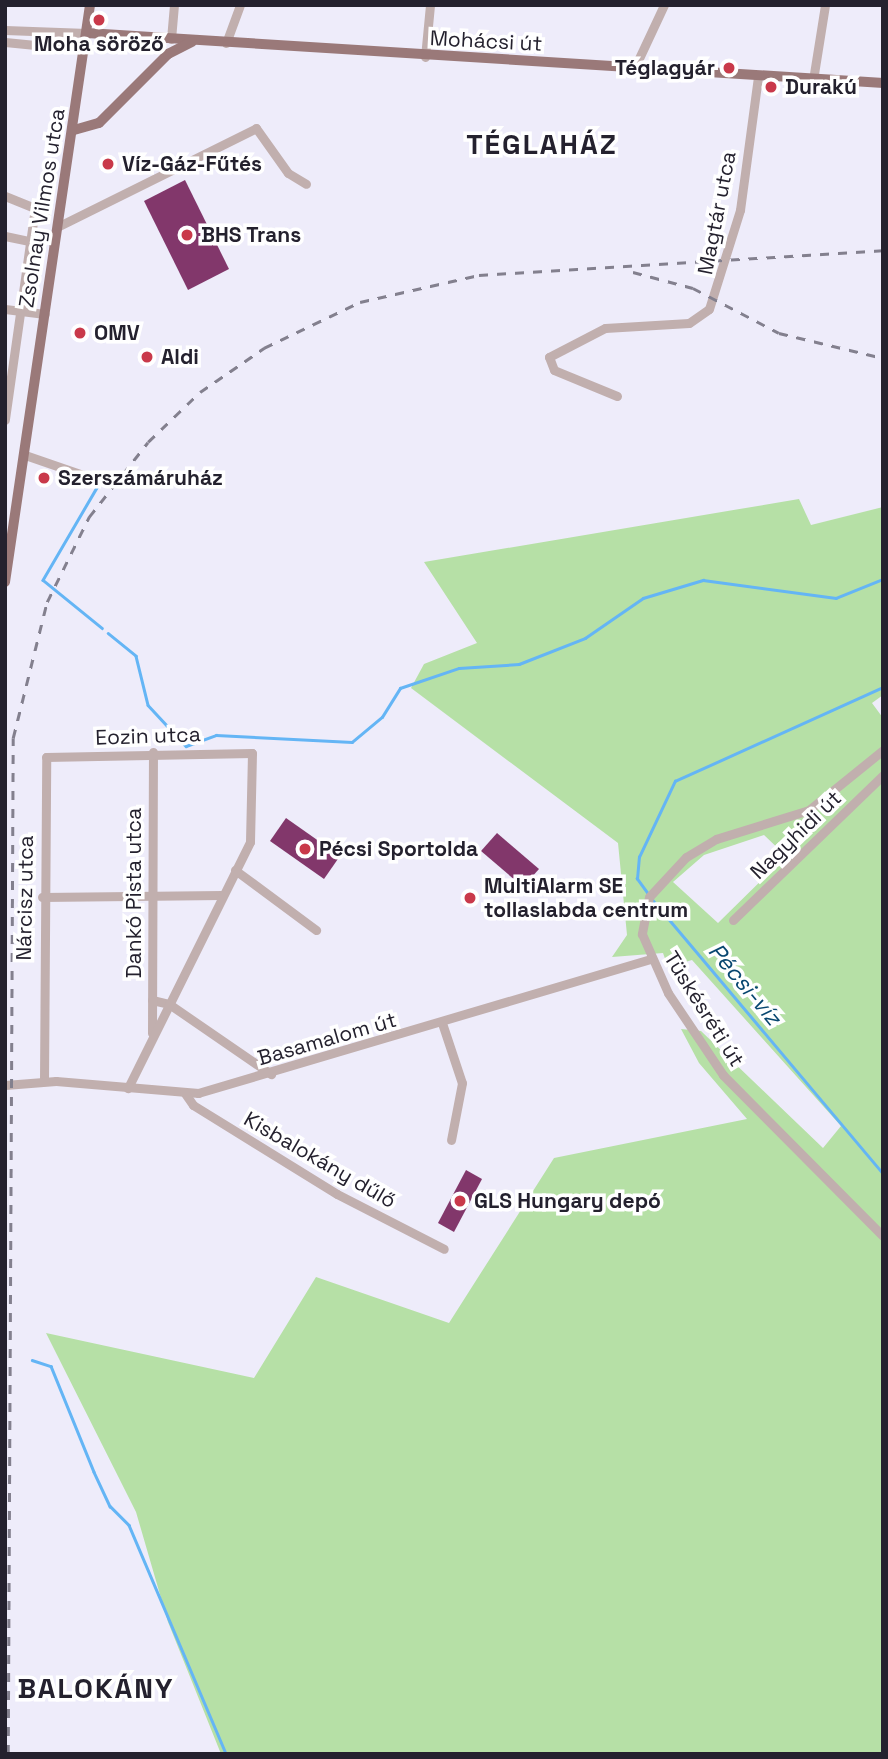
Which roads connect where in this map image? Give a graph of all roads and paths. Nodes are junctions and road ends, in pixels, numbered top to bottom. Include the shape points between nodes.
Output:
1 (90, 5) edge
2 (174, 5) edge
3 (240, 5) edge
4 (430, 5) edge
5 (664, 5) edge
6 (825, 5) edge
7 (5, 30) edge
8 (87, 33) junction
9 (158, 38) junction
10 (170, 39) junction
11 (195, 41) junction
12 (5, 42) edge
13 (226, 43) junction
14 (86, 50) junction
15 (425, 57) junction
16 (159, 63) junction
17 (634, 69) junction
18 (758, 76) junction
19 (813, 80) junction
20 (883, 83) edge
21 (74, 130) junction
22 (306, 184) dead end
23 (5, 195) edge
24 (35, 208) junction
25 (45, 214) dead end
26 (59, 226) junction
27 (5, 236) edge
28 (29, 241) junction
29 (5, 309) edge
30 (22, 311) junction
31 (45, 314) junction
32 (10, 357) edge
33 (617, 396) dead end
34 (5, 420) edge
35 (26, 455) junction
36 (97, 480) dead end
37 (5, 582) edge
38 (883, 750) edge
39 (153, 752) junction
40 (46, 757) joint
41 (883, 775) edge
42 (235, 870) junction
43 (150, 895) junction
44 (222, 895) junction
45 (42, 897) junction
46 (733, 920) dead end
47 (316, 930) dead end
48 (650, 959) junction
49 (152, 1000) junction
50 (169, 1004) junction
51 (442, 1023) junction
52 (153, 1035) junction
53 (271, 1074) junction
54 (44, 1081) junction
55 (5, 1085) edge
56 (128, 1088) junction
57 (184, 1092) junction
58 (452, 1140) dead end
59 (883, 1236) edge
60 (444, 1249) dead end

1 - 8 main road, Zsolnay Vilmos utca
2 - 10 street
3 - 13 street
4 - 15 street
5 - 17 street
6 - 19 street
7 - 8 street
8 - 9 main road, Mohácsi út
8 - 14 main road, Zsolnay Vilmos utca
9 - 10 main road, Mohácsi út
9 - 16 main road
10 - 11 main road, Mohácsi út
11 - 13 main road, Mohácsi út
11 - 16 main road
12 - 14 street
13 - 15 main road, Mohácsi út
14 - 21 main road, Zsolnay Vilmos utca
15 - 17 main road, Mohácsi út
16 - 21 main road via 99,123
17 - 18 main road, Mohácsi út
18 - 19 main road, Mohácsi út
18 - 33 street, Magtár utca via 740,210 709,309 689,323 605,328 548,357 554,370
19 - 20 main road, Mohácsi út
21 - 26 main road, Zsolnay Vilmos utca
22 - 26 street via 288,173 256,128
23 - 24 street
24 - 25 street
24 - 28 street
26 - 31 main road, Zsolnay Vilmos utca
27 - 28 street
28 - 30 street
29 - 30 street
30 - 31 street
30 - 32 street
31 - 35 main road, Zsolnay Vilmos utca
32 - 34 street
35 - 36 street
35 - 37 main road, Zsolnay Vilmos utca
38 - 48 street, Tüskésréti út via 817,806 709,842 654,889 642,934
39 - 40 street, Eozin utca
39 - 42 street, Eozin utca via 252,752 252,830
39 - 43 street, Dankó Pista utca
40 - 45 street, Nárcisz utca
41 - 46 street, Nagyhidi út
42 - 44 street
42 - 47 street
43 - 44 street
43 - 45 street
43 - 49 street, Dankó Pista utca
44 - 50 street
45 - 54 street, Nárcisz utca
48 - 51 street, Basamalom út
48 - 59 street, Tüskésréti út via 723,1075
49 - 50 street
49 - 52 street, Dankó Pista utca
50 - 52 street
50 - 53 street
51 - 53 street, Basamalom út
51 - 58 street via 462,1083
52 - 56 street
53 - 57 street, Basamalom út
54 - 55 street, Basamalom út
54 - 56 street, Basamalom út
56 - 57 street, Basamalom út
57 - 60 street, Kisbalokány dűlő via 192,1105 337,1194

